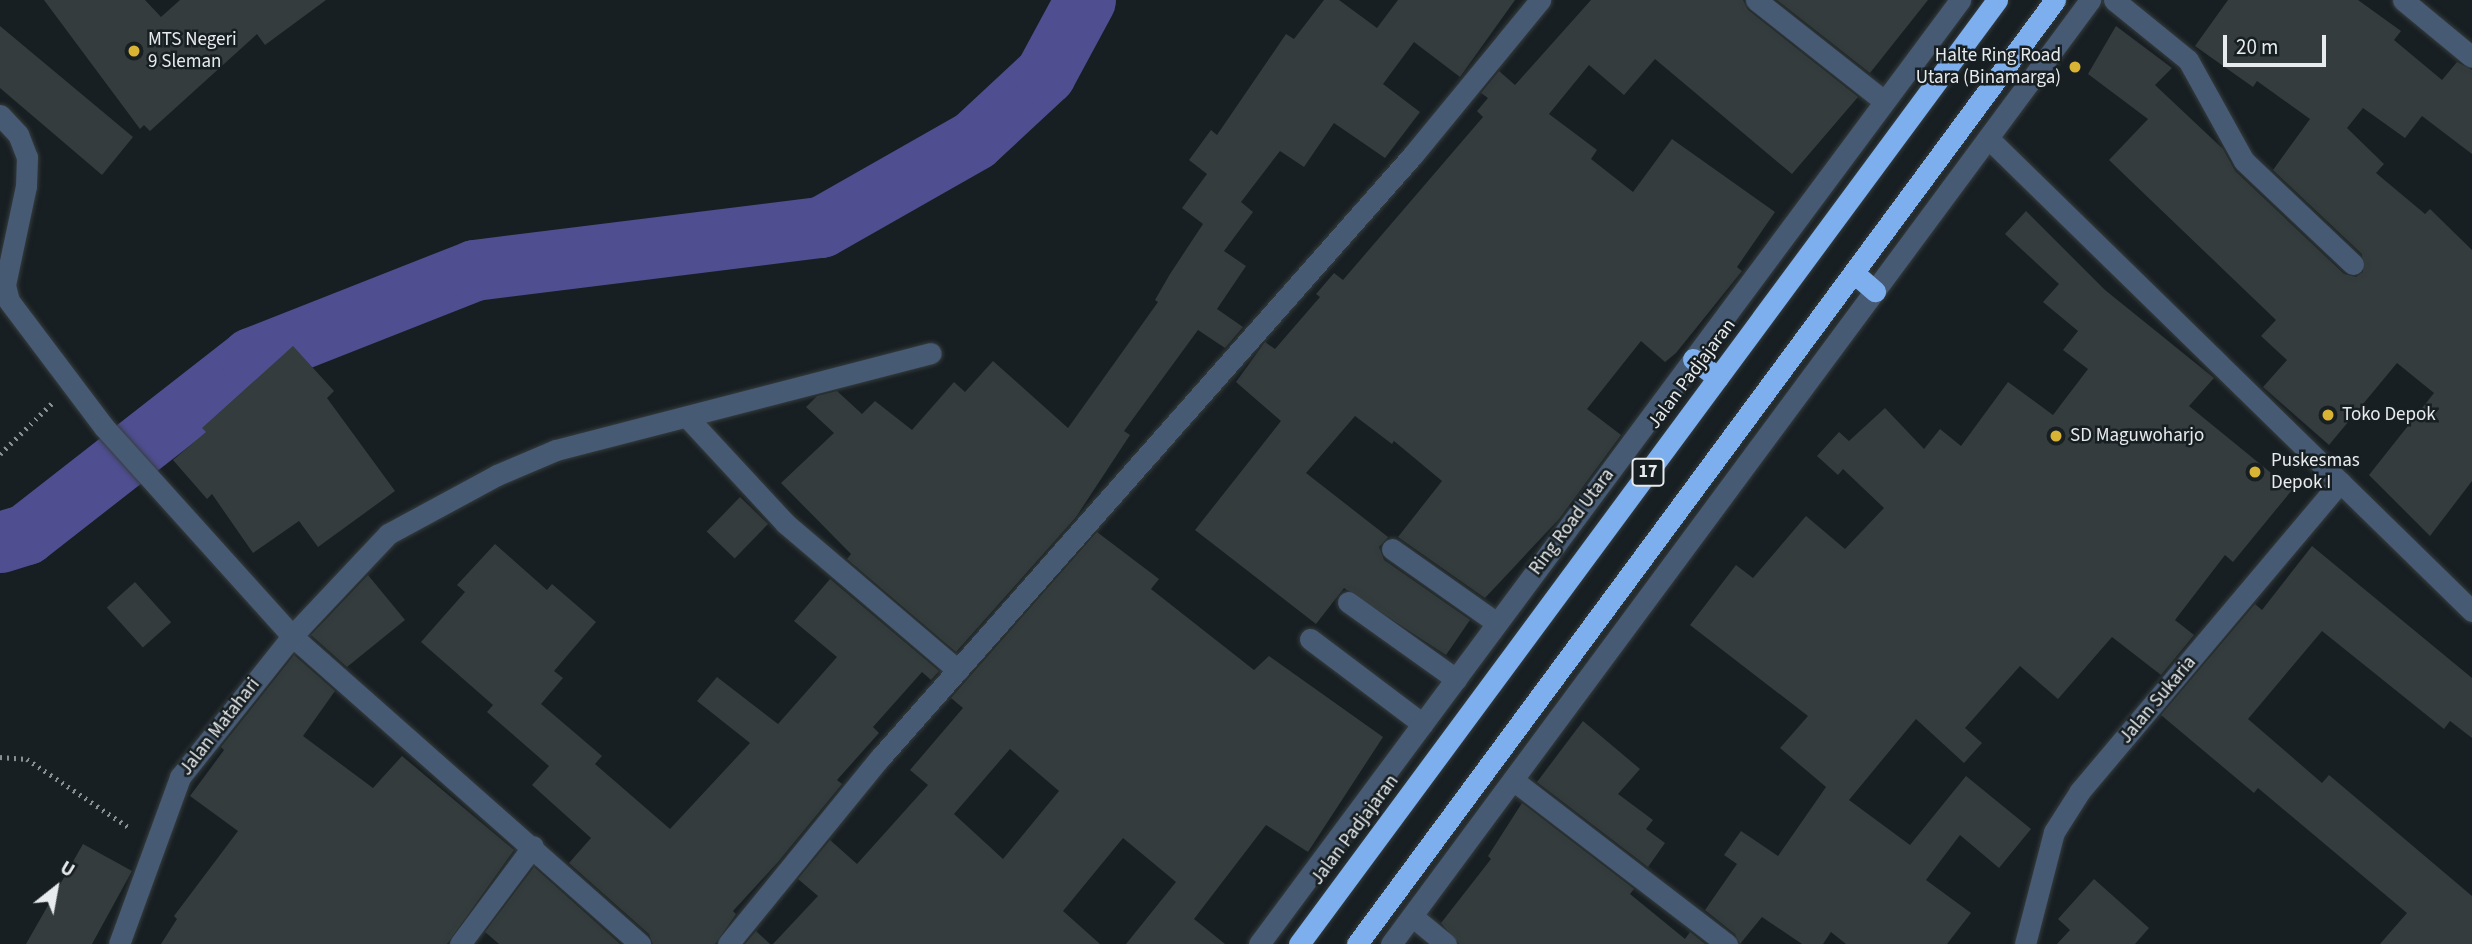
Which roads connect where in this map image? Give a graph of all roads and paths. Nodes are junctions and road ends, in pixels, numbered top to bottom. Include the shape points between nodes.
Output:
1 (1540, 0) edge
2 (1756, 0) edge
3 (1960, 0) edge
4 (1997, 0) edge
5 (2055, 0) edge
6 (2090, 0) edge
7 (2114, 0) edge
8 (2403, 0) edge
9 (2472, 57) edge
10 (1884, 101) junction
11 (0, 115) edge
12 (1988, 138) junction
13 (2353, 264) dead end
14 (1854, 273) junction
15 (1875, 291) junction
16 (931, 353) dead end
17 (1693, 359) junction
18 (1718, 378) junction
19 (71, 384) junction
20 (687, 417) junction
21 (0, 454) edge
22 (2340, 482) junction
23 (1392, 549) dead end
24 (1348, 603) dead end
25 (2472, 611) edge
26 (1497, 623) junction
27 (292, 636) junction
28 (1310, 639) dead end
29 (958, 670) junction
30 (1456, 679) junction
31 (1423, 724) junction
32 (0, 757) edge
33 (1513, 780) junction
34 (155, 845) junction
35 (533, 846) junction
36 (1412, 916) junction
37 (119, 944) edge
38 (460, 944) edge
39 (640, 944) edge
40 (728, 944) edge
41 (1259, 944) edge
42 (1299, 944) edge
43 (1357, 944) edge
44 (1391, 944) edge
45 (1446, 944) edge
46 (1727, 944) edge
47 (2025, 944) edge

1 - 29 street via 1412,156
2 - 10 street
3 - 10 street, Ring Road Utara
4 - 18 highway, Jalan Padjajaran / 17
5 - 14 highway, 17
6 - 12 street
7 - 13 street via 2188,60 2244,161
8 - 9 street
10 - 17 street, Ring Road Utara
11 - 19 street via 19,134 27,157 26,186 5,285 9,301
12 - 15 street
12 - 22 street
14 - 15 highway
14 - 43 highway, 17
15 - 33 street
16 - 20 street, Jalan Matahari
17 - 18 highway
17 - 26 street, Ring Road Utara
18 - 42 highway, Jalan Padjajaran / 17
19 - 21 path
19 - 27 street via 148,479
20 - 27 street, Jalan Matahari via 556,450 497,475 388,534
20 - 29 street via 785,523
22 - 25 street
22 - 47 street, Jalan Sukaria via 2080,791 2054,832
23 - 26 street
24 - 30 street
26 - 30 street, Ring Road Utara
27 - 34 street, Jalan Matahari via 180,777
27 - 35 street
28 - 31 street
29 - 40 street
30 - 31 street, Ring Road Utara
31 - 41 street, Ring Road Utara
32 - 34 path via 27,759
33 - 36 street
33 - 46 street
34 - 37 street, Jalan Matahari
35 - 38 street
35 - 39 street
36 - 44 street
36 - 45 street

